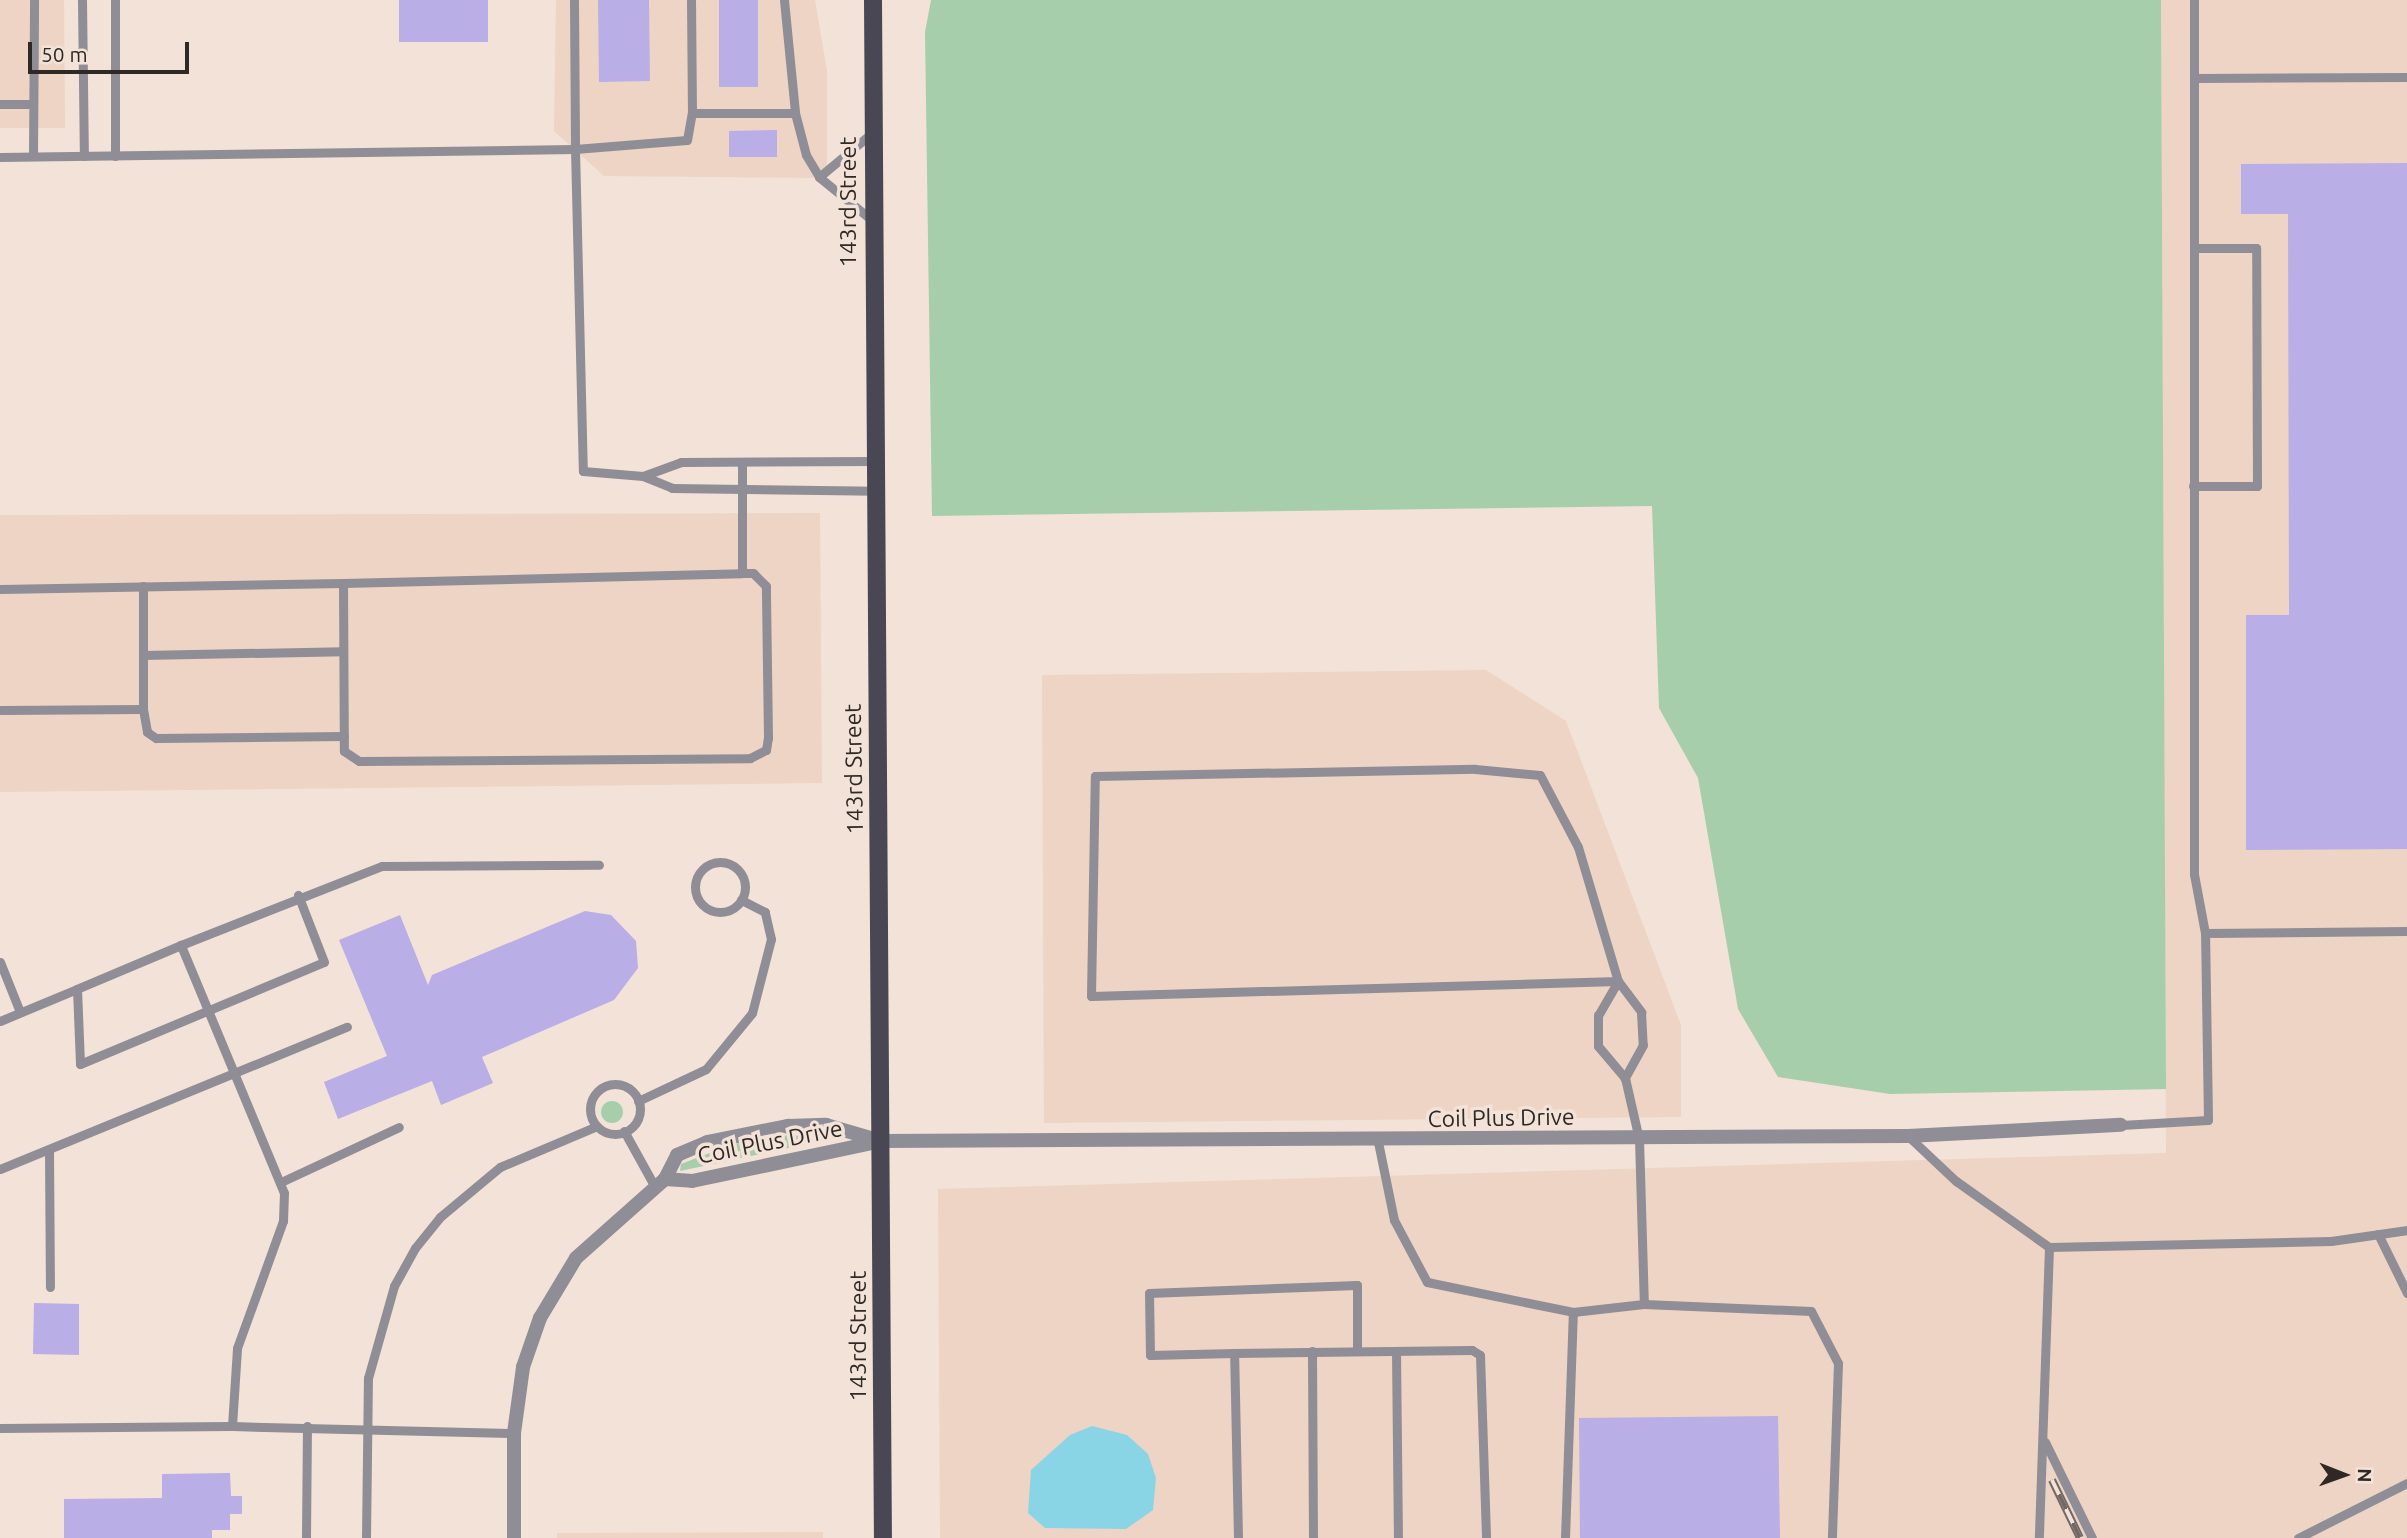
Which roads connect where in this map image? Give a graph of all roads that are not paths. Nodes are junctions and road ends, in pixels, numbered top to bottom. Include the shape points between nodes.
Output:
1 (34, 0) edge
2 (82, 0) edge
3 (115, 0) edge
4 (574, 0) edge
5 (691, 0) edge
6 (784, 0) edge
7 (873, 0) edge
8 (2194, 0) edge
9 (2407, 77) edge
10 (2194, 78) junction
11 (0, 104) edge
12 (33, 104) junction
13 (692, 113) junction
14 (795, 113) junction
15 (873, 132) junction
16 (575, 149) junction
17 (33, 156) junction
18 (84, 156) junction
19 (116, 156) junction
20 (0, 157) edge
21 (819, 177) junction
22 (873, 221) junction
23 (2193, 248) junction
24 (874, 461) junction
25 (743, 462) junction
26 (643, 477) junction
27 (2193, 486) junction
28 (743, 489) junction
29 (875, 491) junction
30 (742, 573) junction
31 (343, 583) junction
32 (143, 586) junction
33 (0, 589) edge
34 (343, 651) junction
35 (143, 655) junction
36 (143, 709) junction
37 (0, 710) edge
38 (344, 736) junction
39 (599, 865) dead end
40 (298, 895) junction
41 (741, 900) junction
42 (2407, 931) edge
43 (2205, 933) junction
44 (181, 945) junction
45 (0, 962) edge
46 (1618, 981) junction
47 (76, 989) junction
48 (207, 1007) junction
49 (20, 1012) junction
50 (0, 1021) edge
51 (347, 1027) dead end
52 (233, 1072) junction
53 (1625, 1078) junction
54 (638, 1101) junction
55 (2121, 1125) joint
56 (597, 1126) junction
57 (400, 1128) dead end
58 (624, 1131) junction
59 (1908, 1136) junction
60 (1639, 1139) junction
61 (882, 1141) junction
62 (1378, 1142) junction
63 (49, 1151) junction
64 (0, 1169) edge
65 (281, 1182) junction
66 (660, 1183) junction
67 (2407, 1230) edge
68 (2378, 1234) junction
69 (2049, 1247) junction
70 (50, 1287) dead end
71 (2407, 1293) edge
72 (1644, 1304) junction
73 (1573, 1311) junction
74 (1312, 1351) junction
75 (1357, 1351) junction
76 (1396, 1351) junction
77 (1234, 1353) junction
78 (232, 1426) junction
79 (307, 1426) junction
80 (0, 1428) edge
81 (364, 1433) junction
82 (514, 1433) junction
83 (2043, 1439) junction
84 (2407, 1483) edge
85 (306, 1538) edge
86 (366, 1538) edge
87 (514, 1538) edge
88 (883, 1538) edge
89 (1238, 1538) edge
90 (1313, 1538) edge
91 (1398, 1538) edge
92 (1486, 1538) edge
93 (1565, 1538) edge
94 (1832, 1538) edge
95 (2039, 1538) edge
96 (2092, 1538) edge
97 (2298, 1538) edge

1 - 12 lane
2 - 18 lane
3 - 19 lane
4 - 16 lane
5 - 13 lane
6 - 14 lane
7 - 15 main road, 143rd Street
8 - 10 lane
9 - 10 lane
10 - 23 lane
11 - 12 lane
12 - 17 lane
13 - 14 lane
13 - 16 lane via 687,140
14 - 21 lane via 806,155
15 - 21 lane
15 - 22 main road, 143rd Street
16 - 19 lane
16 - 26 lane via 583,471
17 - 18 lane
17 - 20 lane
18 - 19 lane
21 - 22 lane
22 - 24 main road, 143rd Street
23 - 27 lane
23 - 27 lane via 2256,248 2257,486
24 - 25 lane
24 - 29 main road, 143rd Street
25 - 26 lane via 681,462
25 - 28 lane
26 - 28 lane via 672,488
27 - 43 lane via 2194,874
28 - 29 lane
28 - 30 lane
29 - 61 main road, 143rd Street
30 - 31 lane
30 - 38 lane via 753,573 766,586 768,738 760,755 359,761 344,751
31 - 32 lane
31 - 34 lane
32 - 33 lane
32 - 35 lane
34 - 35 lane
34 - 38 lane
35 - 36 lane
36 - 37 lane
36 - 38 lane via 147,732 156,738
39 - 40 lane via 382,866
40 - 44 lane
40 - 48 lane via 324,962
41 - 41 lane via 729,910 706,908 696,894 696,877 708,864 733,865 743,877
41 - 54 lane via 765,912 771,939 752,1013 706,1069
42 - 43 lane
43 - 55 lane via 2208,1120
44 - 47 lane
44 - 48 lane
45 - 49 lane
46 - 46 lane via 1578,847 1540,775 1475,769 1094,776 1091,996
46 - 53 lane via 1641,1012 1643,1045
46 - 53 lane via 1598,1015 1598,1046
47 - 48 lane via 80,1064
47 - 49 lane
48 - 52 lane
49 - 50 lane
51 - 52 lane
52 - 63 lane
52 - 65 lane
53 - 60 lane
54 - 56 lane via 628,1088 605,1086 590,1104
54 - 58 lane via 638,1118
55 - 59 street, Coil Plus Drive
56 - 58 lane
56 - 81 lane via 500,1167 440,1217 415,1248 378,1333
57 - 65 lane
58 - 66 lane
59 - 60 street, Coil Plus Drive
59 - 69 lane via 1956,1181
60 - 62 street, Coil Plus Drive
60 - 72 lane
61 - 62 street, Coil Plus Drive
61 - 66 street, Coil Plus Drive via 692,1181
61 - 66 street, Coil Plus Drive via 827,1125 738,1133 677,1156
61 - 88 main road, 143rd Street
62 - 73 lane via 1394,1220 1427,1282
63 - 64 lane
63 - 70 lane
65 - 78 lane via 283,1221 237,1348
66 - 82 street, Coil Plus Drive via 576,1258 540,1318 523,1367
67 - 68 lane
68 - 69 lane via 2331,1241
68 - 71 lane
69 - 83 lane
72 - 73 lane
72 - 94 lane via 1811,1311 1838,1363
73 - 93 lane
74 - 75 lane
74 - 77 lane
74 - 90 lane
75 - 76 lane
75 - 77 lane via 1357,1286 1149,1293 1150,1355
76 - 91 lane
76 - 92 lane via 1472,1350 1483,1361
77 - 89 lane
78 - 79 lane
78 - 80 lane
79 - 81 lane
79 - 85 lane
81 - 82 lane
81 - 86 lane
82 - 87 street, Coil Plus Drive
83 - 95 lane
83 - 96 lane
84 - 97 lane

